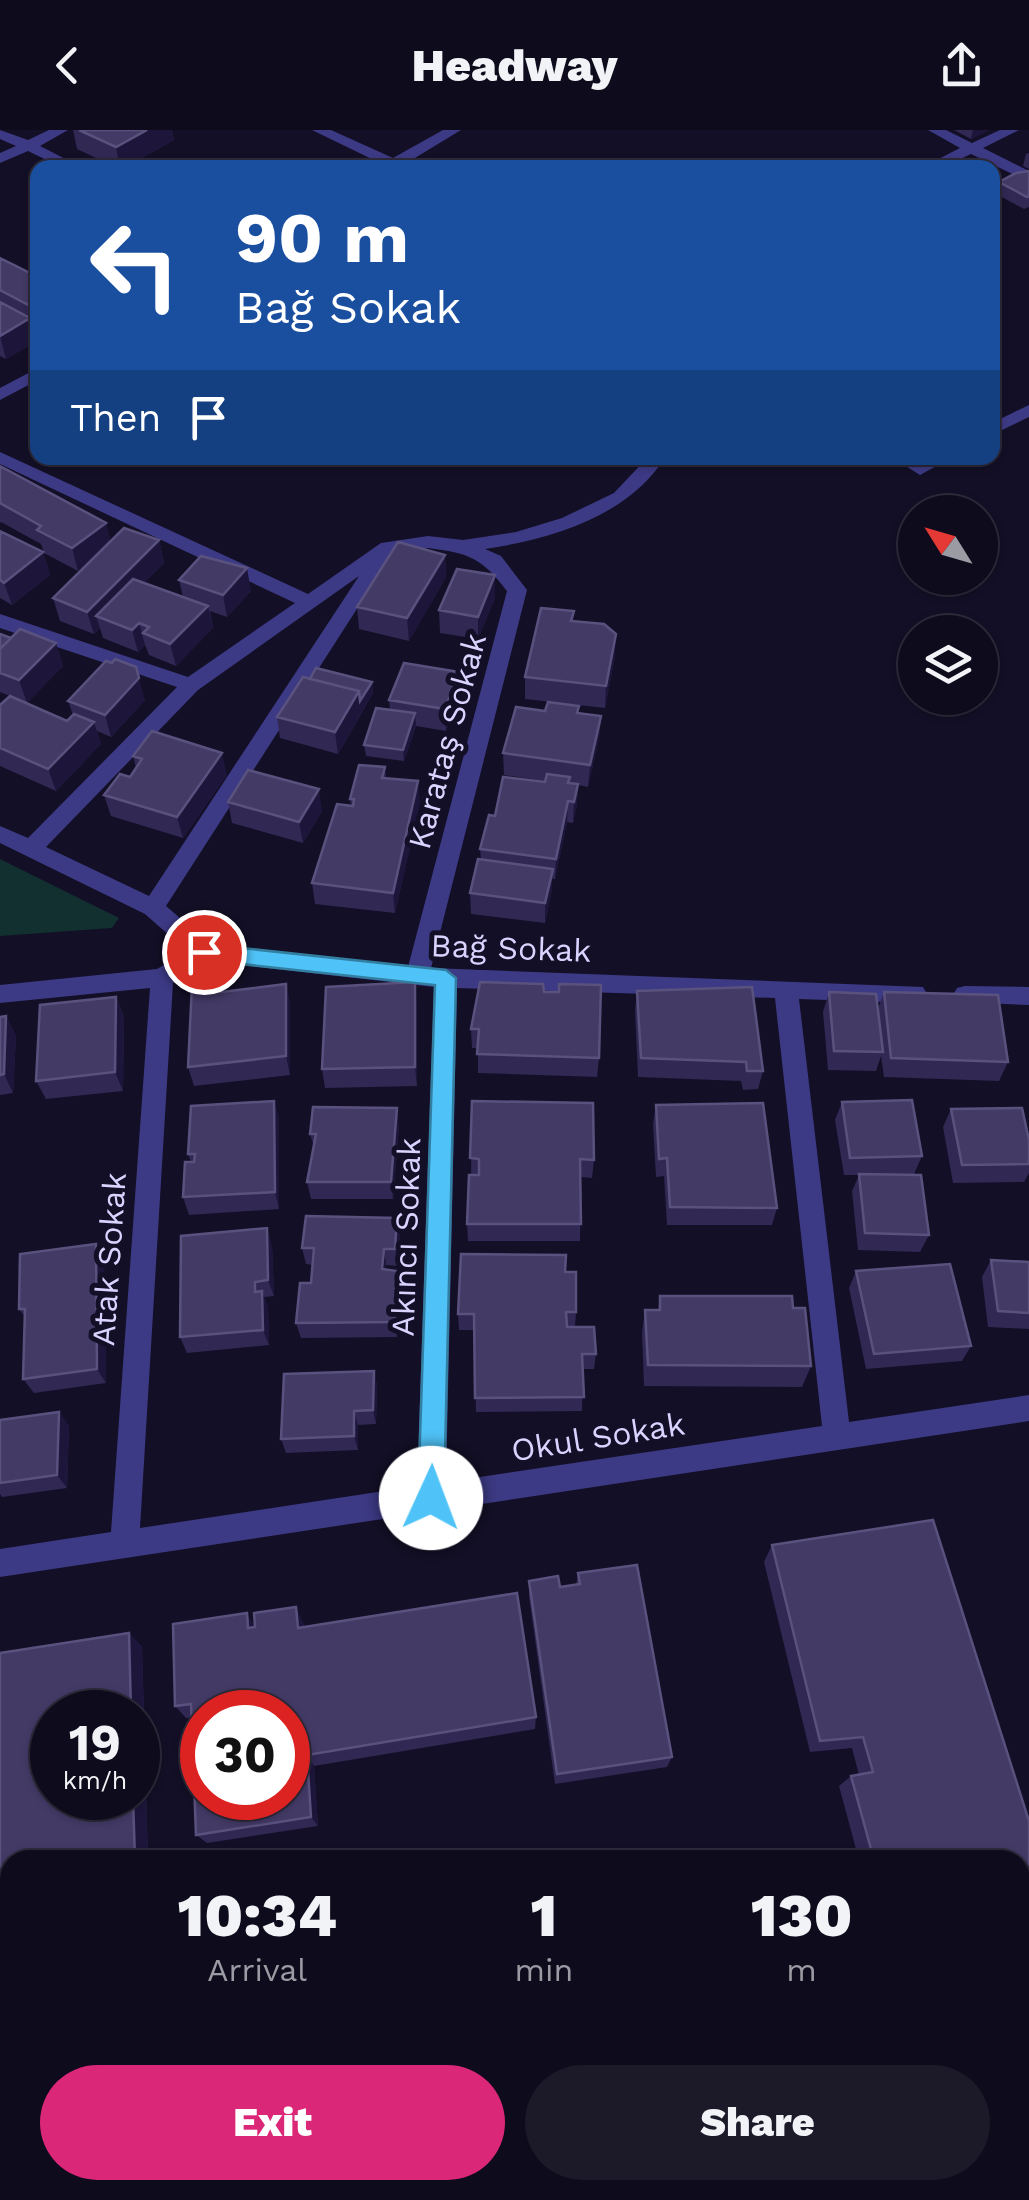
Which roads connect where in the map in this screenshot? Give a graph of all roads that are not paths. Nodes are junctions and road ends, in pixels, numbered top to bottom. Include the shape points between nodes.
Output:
1 (61, 130) edge
2 (319, 130) edge
3 (454, 130) edge
4 (936, 130) edge
5 (1012, 130) edge
6 (0, 132) edge
7 (30, 146) junction
8 (973, 149) junction
9 (0, 160) edge
10 (59, 160) edge
11 (382, 160) edge
12 (404, 160) edge
13 (947, 160) edge
14 (995, 160) edge
15 (1000, 162) edge
16 (1029, 177) edge
17 (30, 377) edge
18 (0, 395) edge
19 (1029, 410) edge
20 (1000, 426) edge
21 (0, 457) edge
22 (650, 465) edge
23 (463, 546) junction
24 (388, 547) junction
25 (307, 601) junction
26 (0, 620) edge
27 (190, 685) junction
28 (0, 834) edge
29 (31, 849) junction
30 (153, 908) junction
31 (204, 952) junction
32 (416, 976) junction
33 (162, 978) junction
34 (446, 978) junction
35 (786, 991) junction
36 (0, 994) edge
37 (1028, 997) edge
38 (1029, 1408) edge
39 (837, 1437) junction
40 (431, 1498) junction
41 (125, 1544) junction
42 (0, 1563) edge

1 - 7 street
2 - 11 street
3 - 12 street
4 - 8 street
5 - 8 street
6 - 7 street
7 - 9 street
7 - 10 street
8 - 13 street
8 - 14 street
15 - 16 street
17 - 18 street
19 - 20 street
21 - 25 street
22 - 23 street via 620,497 568,522
23 - 24 street
23 - 32 street, Karataş Sokak via 494,560 517,590
24 - 25 street
24 - 30 street
25 - 27 street
26 - 27 street
27 - 29 street
28 - 29 street
29 - 30 street
30 - 31 street
31 - 32 street, Bağ Sokak
31 - 33 street
32 - 34 street, Bağ Sokak
33 - 36 street
33 - 41 street, Atak Sokak
34 - 35 street, Bağ Sokak
34 - 40 street, Akıncı Sokak
35 - 37 street, Bağ Sokak
35 - 39 street
38 - 39 street, Okul Sokak
39 - 40 street, Okul Sokak
40 - 41 street, Okul Sokak
41 - 42 street, Okul Sokak

